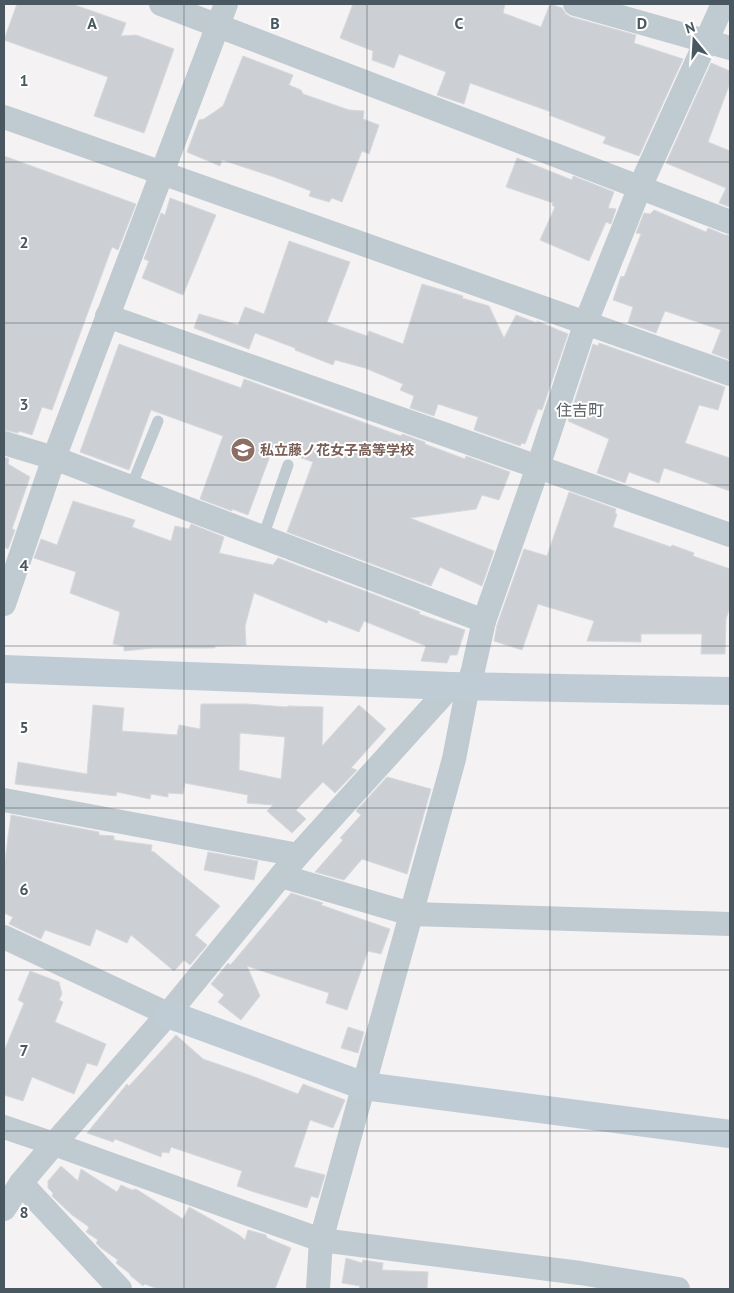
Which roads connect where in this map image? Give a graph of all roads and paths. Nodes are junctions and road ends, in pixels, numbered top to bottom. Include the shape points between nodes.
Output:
1 (161, 4) edge
2 (575, 4) edge
3 (724, 4) edge
4 (222, 14) edge
5 (706, 40) junction
6 (730, 48) edge
7 (4, 117) edge
8 (162, 172) junction
9 (640, 187) junction
10 (730, 222) edge
11 (107, 316) junction
12 (586, 322) junction
13 (730, 374) edge
14 (158, 421) dead end
15 (4, 443) edge
16 (54, 458) junction
17 (288, 465) dead end
18 (538, 467) junction
19 (131, 487) junction
20 (730, 535) edge
21 (263, 537) junction
22 (4, 604) edge
23 (484, 621) junction
24 (4, 670) edge
25 (459, 686) junction
26 (730, 691) edge
27 (4, 800) edge
28 (298, 855) junction
29 (281, 876) junction
30 (411, 914) junction
31 (730, 924) edge
32 (4, 937) edge
33 (168, 1014) junction
34 (364, 1086) junction
35 (4, 1127) edge
36 (730, 1134) edge
37 (54, 1144) junction
38 (21, 1183) junction
39 (4, 1209) edge
40 (321, 1240) junction
41 (120, 1289) edge
42 (318, 1289) edge
43 (678, 1289) edge

1 - 4 street
2 - 5 street
3 - 5 street
4 - 8 street
4 - 9 street
5 - 6 street
5 - 9 street
7 - 8 street
8 - 11 street
8 - 12 street
9 - 10 street
9 - 12 street
11 - 16 street
11 - 18 street
12 - 13 street
12 - 18 street
14 - 19 lane
15 - 16 street
16 - 19 street
16 - 22 street
17 - 21 lane
18 - 20 street
18 - 23 street
19 - 21 street
21 - 23 street
23 - 25 street via 473,670
24 - 25 street
25 - 26 street
25 - 28 street
25 - 30 street via 454,759
27 - 28 street
28 - 29 street
29 - 30 street
29 - 33 street
30 - 31 street
30 - 34 street
32 - 33 street
33 - 34 street
33 - 37 street
34 - 36 street
34 - 40 street
35 - 37 street
37 - 38 street
37 - 40 street
38 - 39 street
38 - 41 street
40 - 42 street
40 - 43 street

